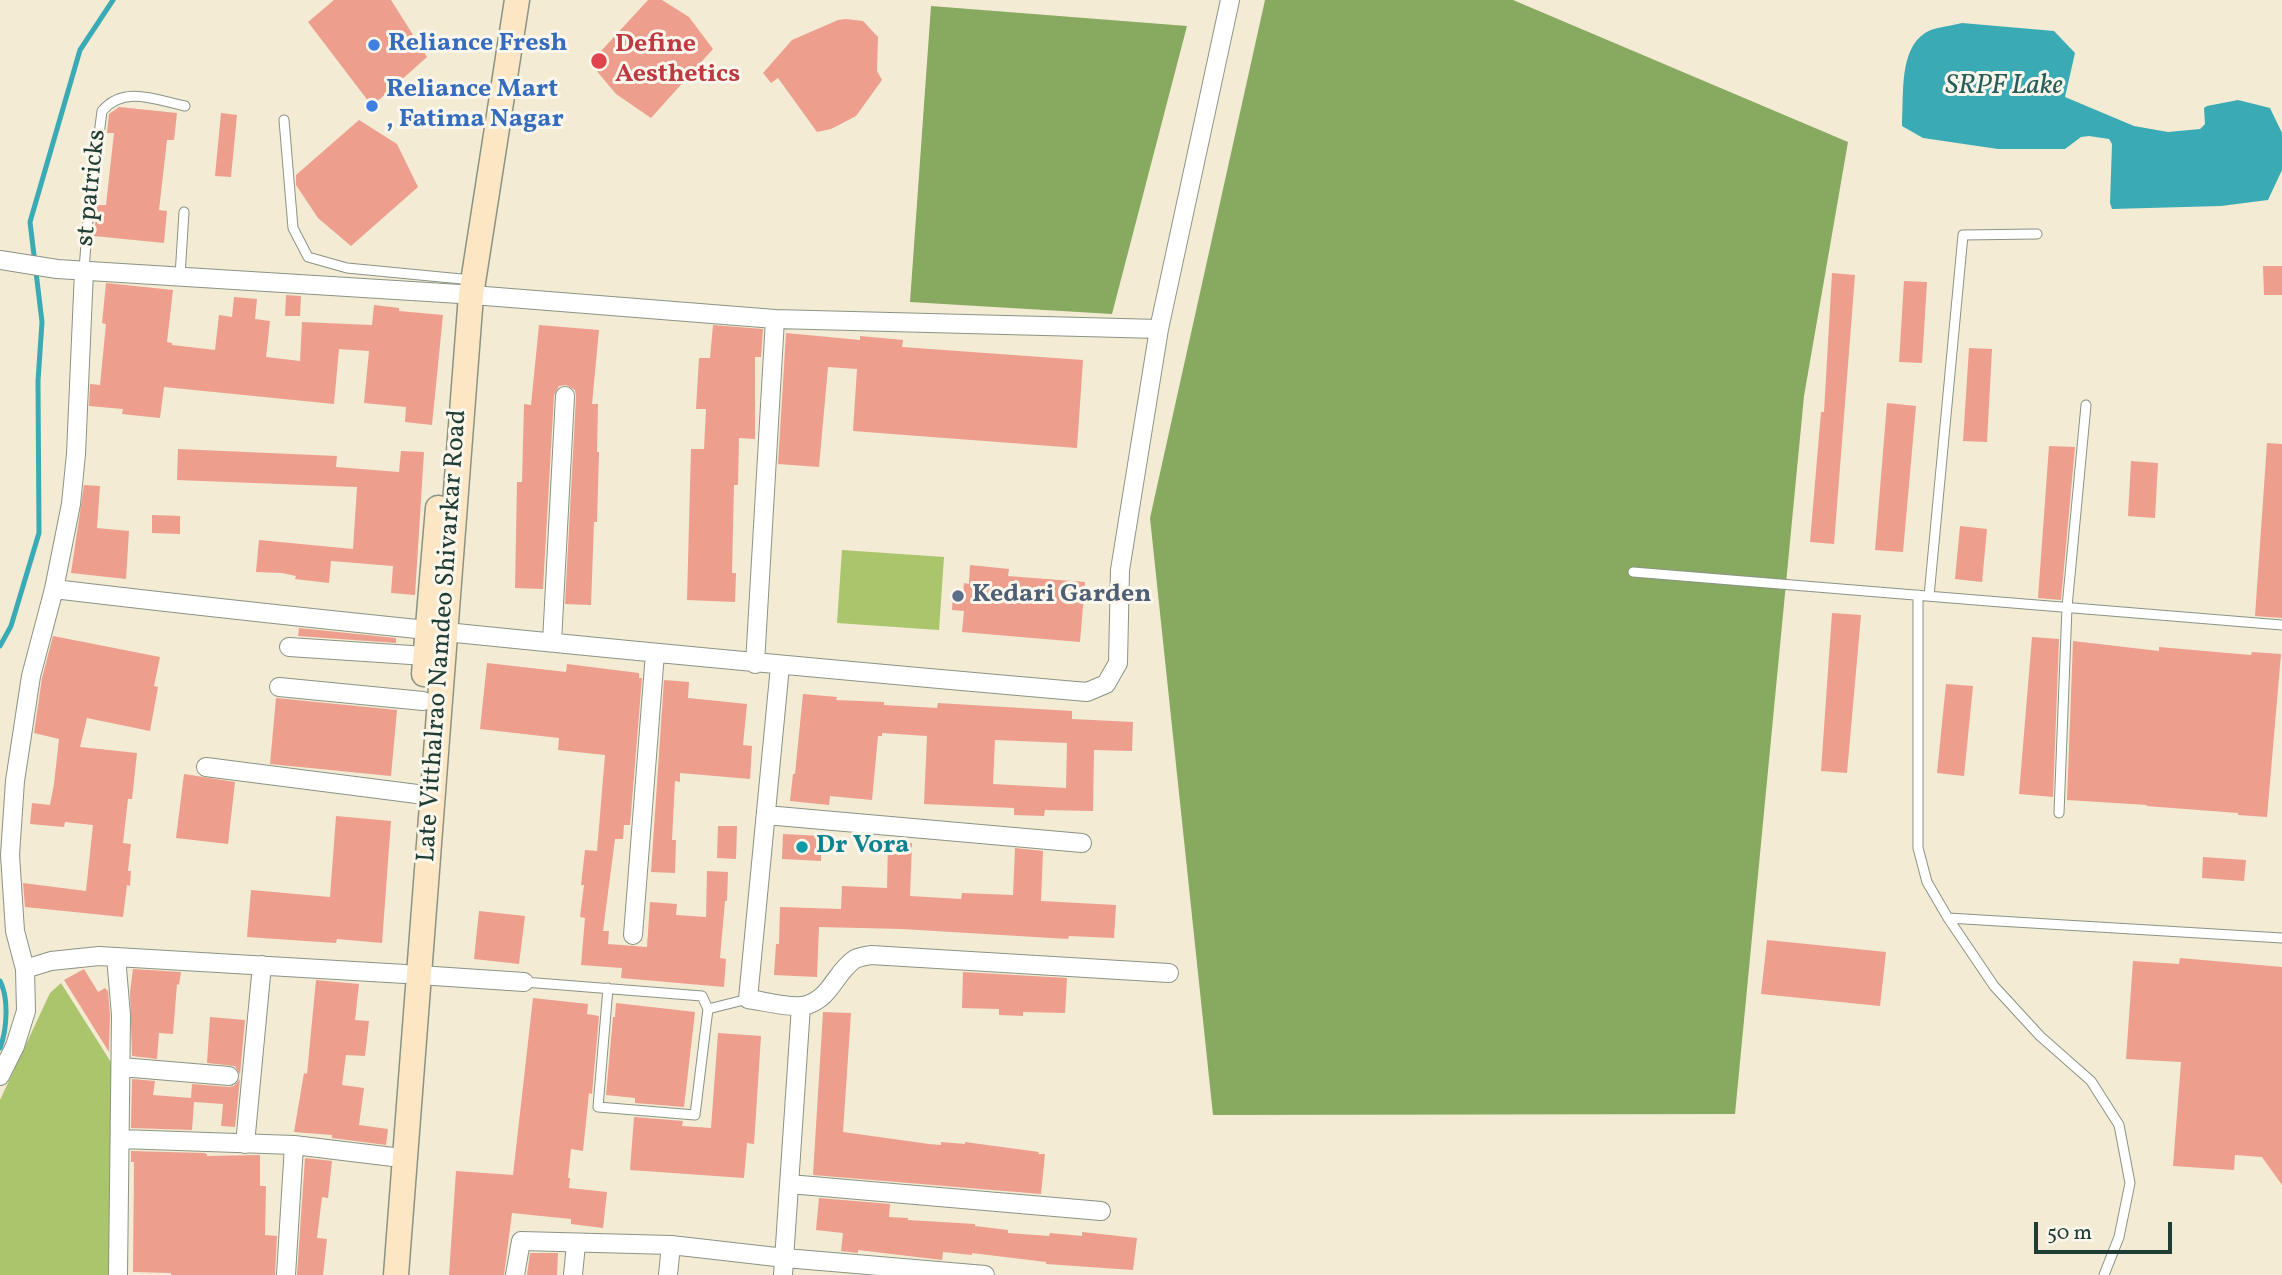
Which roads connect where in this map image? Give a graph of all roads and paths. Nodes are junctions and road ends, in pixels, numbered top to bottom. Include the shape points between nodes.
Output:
1 (502, 0) edge
2 (517, 0) edge
3 (1221, 0) edge
4 (1230, 0) edge
5 (185, 106) dead end
6 (284, 120) dead end
7 (184, 212) dead end
8 (2037, 234) dead end
9 (0, 261) edge
10 (85, 271) junction
11 (180, 276) junction
12 (467, 287) junction
13 (775, 319) junction
14 (1159, 329) junction
15 (565, 396) dead end
16 (2086, 405) dead end
17 (1633, 572) dead end
18 (54, 589) junction
19 (1918, 595) junction
20 (1929, 596) junction
21 (2067, 607) junction
22 (2282, 625) edge
23 (436, 631) junction
24 (552, 642) junction
25 (289, 647) dead end
26 (654, 653) junction
27 (426, 656) junction
28 (755, 664) junction
29 (780, 666) junction
30 (279, 687) dead end
31 (423, 701) junction
32 (206, 767) dead end
33 (417, 794) junction
34 (2059, 813) dead end
35 (766, 815) junction
36 (1082, 843) dead end
37 (1948, 918) junction
38 (633, 935) dead end
39 (2282, 938) edge
40 (116, 957) junction
41 (262, 965) junction
42 (25, 969) junction
43 (1169, 973) dead end
44 (412, 974) junction
45 (524, 982) joint
46 (608, 988) junction
47 (748, 999) junction
48 (801, 1006) junction
49 (708, 1009) junction
50 (121, 1066) junction
51 (0, 1076) edge
52 (229, 1076) dead end
53 (121, 1139) junction
54 (245, 1144) junction
55 (294, 1145) junction
56 (393, 1157) junction
57 (789, 1184) junction
58 (1101, 1211) dead end
59 (576, 1244) junction
60 (671, 1245) junction
61 (784, 1266) edge
62 (896, 1271) edge
63 (118, 1275) edge
64 (285, 1275) edge
65 (382, 1275) edge
66 (396, 1275) edge
67 (515, 1275) edge
68 (573, 1275) edge
69 (668, 1275) edge
70 (985, 1275) edge
71 (2104, 1275) edge

1 - 12 main road, Late Vitthalrao Namdeo Shivarkar Road
2 - 12 main road, Late Vitthalrao Namdeo Shivarkar Road
3 - 4 lane
4 - 14 street
5 - 10 lane, st patricks via 131,95 110,102 102,111
6 - 12 lane via 293,228 309,257 347,268
7 - 11 lane
8 - 20 lane via 1963,235
9 - 10 street
10 - 11 street
10 - 18 street via 76,454
11 - 12 street
12 - 13 street
12 - 23 main road, Late Vitthalrao Namdeo Shivarkar Road
13 - 14 street
13 - 28 street
14 - 29 street via 1120,570 1118,663 1106,684 1087,692
15 - 24 street
16 - 21 lane
17 - 19 lane
18 - 23 street
18 - 42 street via 32,676 15,781 10,855 15,931
19 - 20 lane
19 - 37 lane via 1917,848 1927,881
20 - 21 lane
21 - 22 lane
21 - 34 lane
23 - 24 street
23 - 27 main road, Late Vitthalrao Namdeo Shivarkar Road
23 - 44 main road, Late Vitthalrao Namdeo Shivarkar Road
24 - 26 street
25 - 27 street
26 - 28 street
26 - 38 street
27 - 31 main road, Late Vitthalrao Namdeo Shivarkar Road
28 - 29 street
29 - 35 street
30 - 31 street
31 - 33 main road, Late Vitthalrao Namdeo Shivarkar Road
32 - 33 street
33 - 44 main road, Late Vitthalrao Namdeo Shivarkar Road
35 - 36 street
35 - 47 street
37 - 39 lane
37 - 71 lane via 1994,986 2091,1082 2119,1125 2130,1182 2119,1237
40 - 41 street
40 - 42 street via 51,961
40 - 50 street
41 - 44 street
41 - 54 street
42 - 51 street via 26,1011
43 - 48 street via 871,955 856,958 832,988
44 - 45 street
44 - 56 main road, Late Vitthalrao Namdeo Shivarkar Road
44 - 66 main road, Late Vitthalrao Namdeo Shivarkar Road
45 - 46 lane
46 - 49 lane via 702,996
46 - 49 lane via 598,1107 695,1115
47 - 48 street
47 - 49 lane
48 - 57 street
50 - 52 street
50 - 53 street
53 - 54 street
53 - 63 street
54 - 55 street
55 - 56 street
55 - 64 street
56 - 65 main road, Late Vitthalrao Namdeo Shivarkar Road
57 - 58 street
57 - 61 street
59 - 60 street
59 - 67 street via 520,1241
59 - 68 street
60 - 61 street
60 - 69 street
61 - 62 street
62 - 70 street

